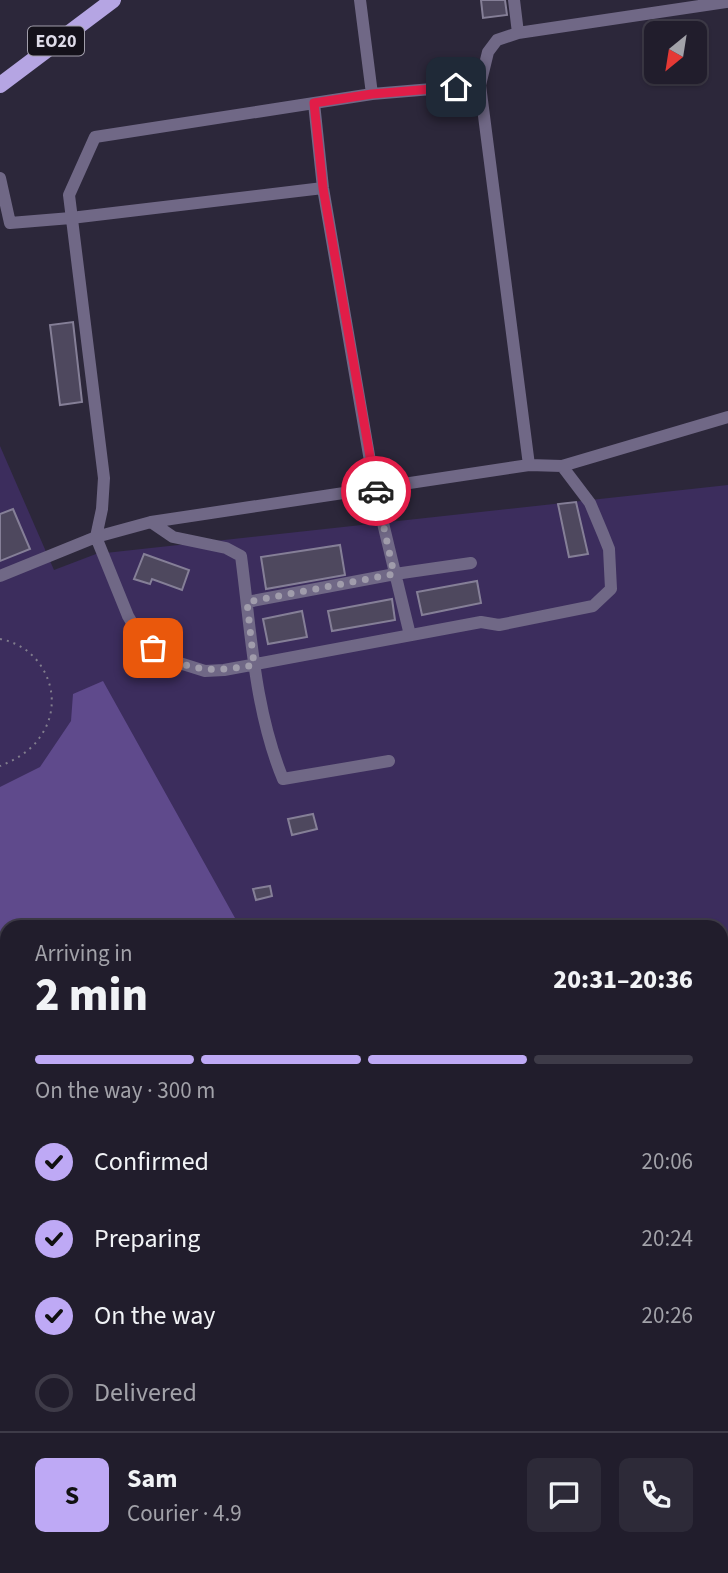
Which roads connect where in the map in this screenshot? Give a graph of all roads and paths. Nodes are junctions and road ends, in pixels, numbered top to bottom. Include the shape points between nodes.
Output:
1 (113, 0) edge
2 (360, 0) edge
3 (514, 0) edge
4 (644, 0) edge
5 (726, 2) dead end
6 (97, 5) edge
7 (646, 14) junction
8 (518, 33) junction
9 (0, 85) edge
10 (480, 85) junction
11 (372, 94) junction
12 (314, 103) junction
13 (0, 178) edge
14 (323, 188) junction
15 (71, 218) junction
16 (728, 417) edge
17 (529, 466) junction
18 (562, 466) junction
19 (375, 490) junction
20 (151, 522) junction
21 (96, 537) junction
22 (471, 563) dead end
23 (394, 574) junction
24 (0, 576) edge
25 (247, 602) junction
26 (410, 635) junction
27 (0, 639) edge
28 (254, 665) junction
29 (390, 761) dead end
30 (0, 766) edge

1 - 6 main road, ΕΟ20
2 - 11 street
3 - 8 street
4 - 7 street
5 - 7 street
6 - 9 main road, ΕΟ20
7 - 8 street
8 - 10 street via 497,40 488,52
10 - 11 street
10 - 17 street
11 - 12 street
12 - 14 street
12 - 15 street via 95,137 69,195
13 - 15 street via 10,223
14 - 15 street
14 - 19 street
15 - 21 street via 104,478
16 - 18 street
17 - 18 street
17 - 19 street
18 - 26 street via 590,503 606,541 611,589 593,606 499,625 481,622
19 - 20 street
19 - 23 street
20 - 21 street
20 - 25 street via 173,537 226,548 241,556
21 - 24 street
21 - 28 street via 128,616 153,648 170,660 205,671
22 - 23 street
23 - 25 street
23 - 26 street
25 - 28 street
26 - 28 street
27 - 30 path via 16,643 35,657 48,677 52,700 39,740
28 - 29 street via 271,751 283,779

